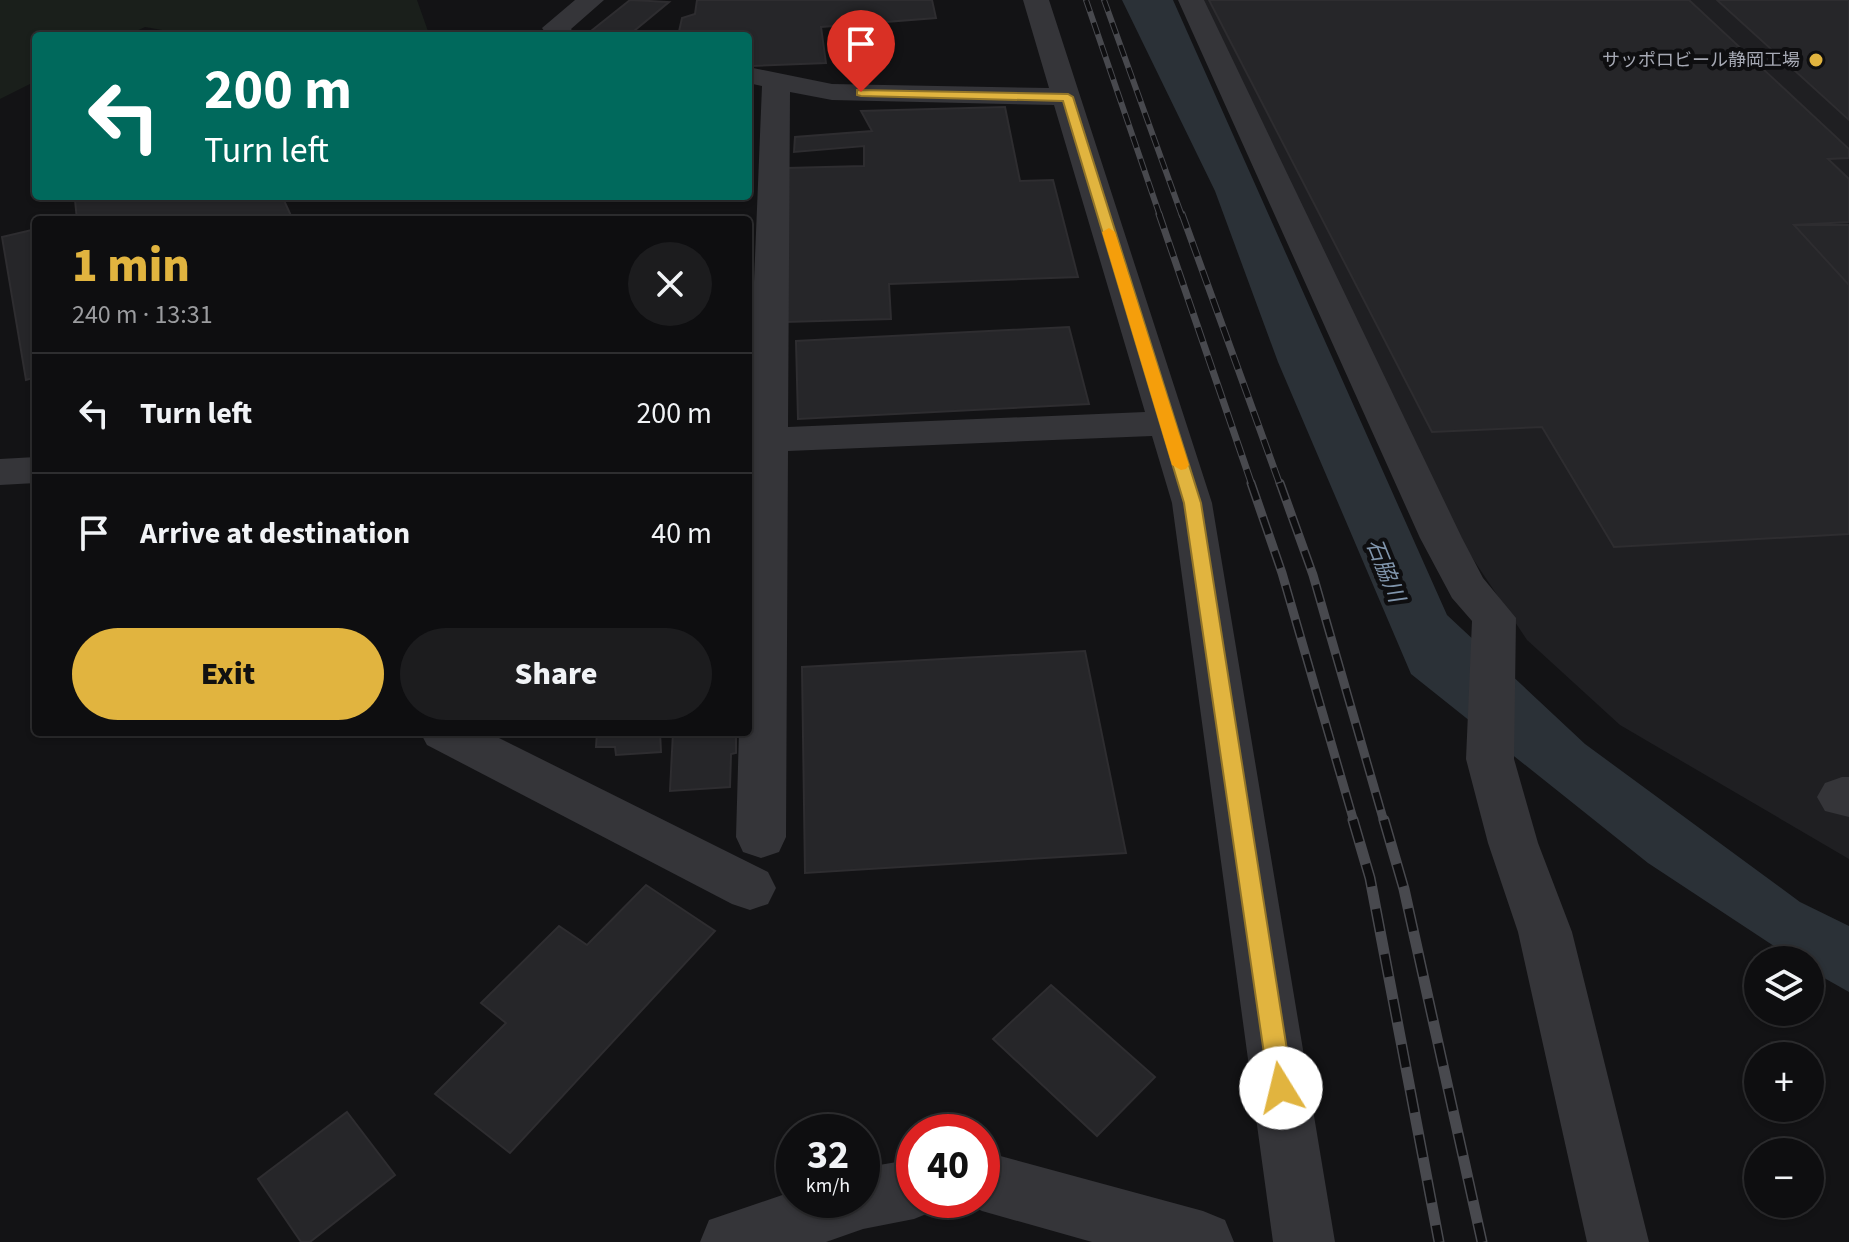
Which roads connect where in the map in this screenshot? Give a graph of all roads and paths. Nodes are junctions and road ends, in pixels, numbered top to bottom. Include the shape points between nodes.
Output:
1 (591, 0) edge
2 (1036, 0) edge
3 (1191, 0) edge
4 (559, 32) edge
5 (762, 78) edge
6 (1068, 97) junction
7 (1168, 423) junction
8 (758, 440) edge
9 (32, 470) edge
10 (0, 472) edge
11 (755, 617) edge
12 (452, 736) edge
13 (761, 837) dead end
14 (750, 888) dead end
15 (1000, 1186) edge
16 (805, 1218) edge
17 (731, 1242) edge
18 (1203, 1242) edge
19 (1304, 1242) edge
20 (1618, 1242) edge

1 - 4 street via 555,28
2 - 6 street
3 - 20 street via 1441,538 1467,587 1494,618 1490,759 1545,932
5 - 6 street via 832,92
5 - 8 street
6 - 7 street
7 - 8 street
7 - 19 street via 1192,503
8 - 11 street
9 - 10 street
11 - 13 street
12 - 14 street
15 - 18 street
16 - 17 street

